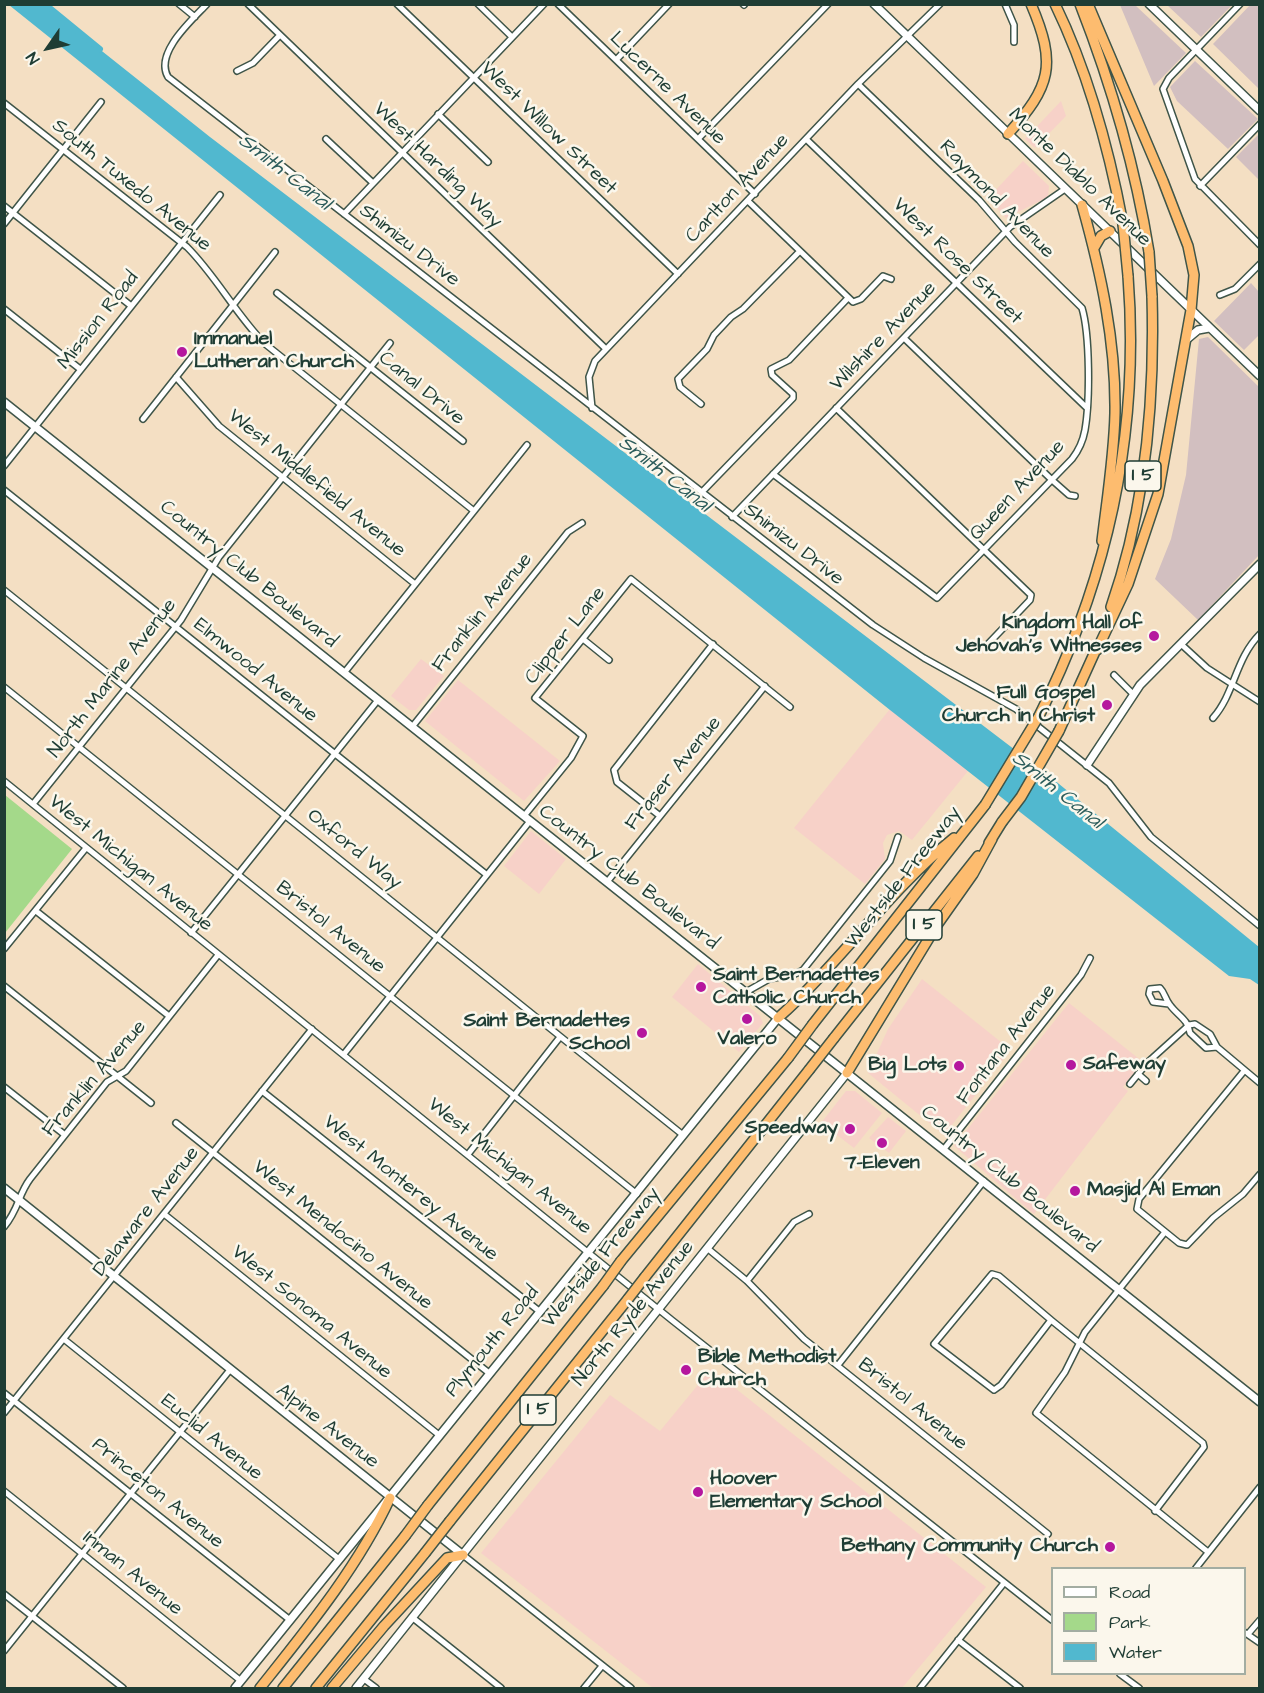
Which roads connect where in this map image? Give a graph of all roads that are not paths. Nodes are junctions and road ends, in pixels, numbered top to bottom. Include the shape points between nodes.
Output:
1 (178, 4) edge
2 (207, 4) edge
3 (248, 4) edge
4 (397, 4) edge
5 (478, 4) edge
6 (544, 4) edge
7 (558, 4) edge
8 (669, 4) edge
9 (828, 4) edge
10 (874, 4) edge
11 (940, 4) edge
12 (1005, 4) edge
13 (1031, 4) edge
14 (1055, 4) edge
15 (1080, 4) edge
16 (1088, 4) edge
17 (1149, 4) edge
18 (1240, 4) edge
19 (195, 17) junction
20 (280, 35) junction
21 (907, 36) junction
22 (512, 37) junction
23 (1014, 42) dead end
24 (1196, 50) junction
25 (616, 60) junction
26 (237, 71) dead end
27 (473, 78) junction
28 (858, 84) junction
29 (101, 102) dead end
30 (4, 103) edge
31 (1260, 111) edge
32 (438, 114) junction
33 (1260, 124) edge
34 (1008, 134) junction
35 (326, 139) dead end
36 (698, 139) junction
37 (806, 139) junction
38 (63, 149) junction
39 (401, 152) junction
40 (488, 162) dead end
41 (372, 183) junction
42 (1200, 186) junction
43 (1065, 189) junction
44 (755, 194) junction
45 (219, 195) dead end
46 (749, 202) junction
47 (1082, 205) junction
48 (4, 206) edge
49 (13, 213) junction
50 (344, 214) junction
51 (4, 224) edge
52 (1110, 231) junction
53 (1005, 232) junction
54 (181, 242) junction
55 (1260, 244) edge
56 (1094, 248) junction
57 (800, 251) junction
58 (274, 252) dead end
59 (1260, 264) edge
60 (678, 274) junction
61 (891, 279) dead end
62 (957, 283) junction
63 (277, 293) dead end
64 (1220, 295) dead end
65 (848, 298) junction
66 (130, 305) junction
67 (233, 306) junction
68 (4, 309) edge
69 (1191, 310) junction
70 (1210, 328) junction
71 (904, 338) junction
72 (1186, 340) junction
73 (390, 343) dead end
74 (1086, 349) joint
75 (606, 350) junction
76 (370, 367) junction
77 (80, 369) junction
78 (1260, 376) edge
79 (176, 377) junction
80 (4, 402) edge
81 (340, 404) junction
82 (701, 404) dead end
83 (592, 408) junction
84 (836, 408) junction
85 (1087, 408) junction
86 (142, 419) dead end
87 (35, 427) junction
88 (463, 441) dead end
89 (527, 445) dead end
90 (4, 466) edge
91 (773, 474) junction
92 (282, 478) junction
93 (1052, 480) junction
94 (4, 490) edge
95 (701, 493) junction
96 (1075, 496) dead end
97 (474, 511) junction
98 (732, 517) junction
99 (582, 523) dead end
100 (984, 550) junction
101 (1260, 564) edge
102 (212, 567) junction
103 (1099, 568) junction
104 (415, 585) junction
105 (4, 590) edge
106 (175, 626) junction
107 (1260, 634) edge
108 (583, 639) junction
109 (713, 644) junction
110 (988, 644) dead end
111 (1182, 645) junction
112 (1096, 650) junction
113 (609, 660) dead end
114 (344, 673) junction
115 (1114, 675) dead end
116 (1231, 684) junction
117 (765, 686) junction
118 (4, 687) edge
119 (126, 688) junction
120 (1133, 694) junction
121 (378, 700) junction
122 (1260, 702) edge
123 (790, 707) dead end
124 (1213, 718) dead end
125 (412, 727) junction
126 (79, 746) junction
127 (335, 754) junction
128 (1087, 765) junction
129 (4, 781) edge
130 (33, 804) junction
131 (286, 815) junction
132 (660, 816) junction
133 (527, 819) junction
134 (965, 829) junction
135 (898, 837) dead end
136 (992, 839) junction
137 (86, 849) junction
138 (239, 874) junction
139 (487, 875) junction
140 (607, 882) junction
141 (36, 910) junction
142 (1260, 926) edge
143 (191, 933) junction
144 (437, 936) junction
145 (4, 950) edge
146 (218, 955) junction
147 (1090, 957) dead end
148 (4, 986) edge
149 (746, 992) junction
150 (390, 995) junction
151 (1168, 1004) dead end
152 (169, 1016) junction
153 (778, 1018) junction
154 (1189, 1024) junction
155 (312, 1029) junction
156 (1204, 1032) junction
157 (560, 1037) junction
158 (1198, 1039) junction
159 (1217, 1047) junction
160 (344, 1054) junction
161 (1244, 1071) junction
162 (847, 1073) junction
163 (1138, 1074) junction
164 (117, 1075) junction
165 (1146, 1081) dead end
166 (1260, 1083) edge
167 (1130, 1084) dead end
168 (4, 1087) edge
169 (262, 1091) junction
170 (514, 1095) junction
171 (151, 1102) dead end
172 (176, 1122) dead end
173 (65, 1135) junction
174 (683, 1135) junction
175 (944, 1149) junction
176 (213, 1152) junction
177 (468, 1153) junction
178 (1260, 1174) edge
179 (984, 1181) junction
180 (4, 1188) edge
181 (637, 1194) junction
182 (21, 1202) junction
183 (164, 1214) junction
184 (808, 1214) dead end
185 (4, 1227) edge
186 (1165, 1232) junction
187 (707, 1248) junction
188 (590, 1251) junction
189 (115, 1277) junction
190 (747, 1281) junction
191 (1119, 1290) junction
192 (660, 1308) junction
193 (539, 1311) junction
194 (1051, 1320) junction
195 (65, 1340) junction
196 (1079, 1342) junction
197 (838, 1365) junction
198 (229, 1371) junction
199 (489, 1373) junction
200 (4, 1392) edge
201 (16, 1401) junction
202 (1260, 1402) edge
203 (4, 1413) edge
204 (179, 1432) junction
205 (439, 1435) junction
206 (1260, 1487) edge
207 (4, 1491) edge
208 (131, 1493) junction
209 (390, 1498) junction
210 (1155, 1511) junction
211 (1048, 1534) dead end
212 (1208, 1552) junction
213 (82, 1553) junction
214 (463, 1555) junction
215 (339, 1559) junction
216 (1197, 1567) edge
217 (1004, 1583) junction
218 (4, 1594) edge
219 (32, 1616) junction
220 (413, 1618) junction
221 (1051, 1618) edge
222 (290, 1620) junction
223 (1260, 1620) edge
224 (1246, 1633) edge
225 (958, 1641) junction
226 (1260, 1643) edge
227 (4, 1650) edge
228 (602, 1665) junction
229 (1121, 1675) edge
230 (364, 1679) junction
231 (241, 1681) junction
232 (123, 1689) edge
233 (235, 1689) edge
234 (260, 1689) edge
235 (283, 1689) edge
236 (316, 1689) edge
237 (332, 1689) edge
238 (356, 1689) edge
239 (376, 1689) edge
240 (501, 1689) edge
241 (584, 1689) edge
242 (631, 1689) edge
243 (920, 1689) edge
244 (1020, 1689) edge
245 (1138, 1689) edge

1 - 19 street
2 - 19 street
3 - 20 street, West Harding Way
4 - 27 street, West Willow Street
5 - 22 street
6 - 22 street
7 - 25 street, Lucerne Avenue
8 - 25 street
9 - 36 street
10 - 21 street, Monte Diablo Avenue
11 - 21 street, Carlton Avenue
12 - 23 street via 1014,25
13 - 34 highway via 1047,51 1047,70 1033,106
14 - 103 highway, Westside Freeway / I 5, bridge via 1088,85 1109,159 1123,224 1128,276 1127,414 1114,512
15 - 112 highway, I 5, bridge via 1125,129 1149,252 1152,296 1151,404 1142,486 1130,542
16 - 69 highway via 1188,246 1194,275
17 - 24 street
18 - 24 street
19 - 50 street, Shimizu Drive via 174,40 165,72
20 - 26 street via 253,63
20 - 39 street, West Harding Way
21 - 28 street, Carlton Avenue
21 - 34 street, Monte Diablo Avenue
22 - 27 street
24 - 31 street
24 - 42 street via 1164,85 1164,93
25 - 36 street, Lucerne Avenue
27 - 32 street
27 - 60 street, West Willow Street
28 - 37 street, Carlton Avenue
28 - 53 street, Raymond Avenue via 979,200
29 - 38 street
30 - 38 street, South Tuxedo Avenue
32 - 39 street
32 - 40 street
33 - 42 street
34 - 43 street, Monte Diablo Avenue
35 - 41 street
36 - 44 street, Lucerne Avenue
37 - 44 street, Carlton Avenue
37 - 62 street, West Rose Street
38 - 49 street
38 - 54 street, South Tuxedo Avenue
39 - 41 street
39 - 75 street, West Harding Way
41 - 50 street
42 - 55 street
43 - 47 street, Monte Diablo Avenue
43 - 53 street, Wilshire Avenue
44 - 46 street, Carlton Avenue
45 - 54 street, Mission Road
46 - 57 street
46 - 60 street, Carlton Avenue
47 - 52 street, Monte Diablo Avenue
47 - 56 highway
48 - 49 street
49 - 51 street
49 - 66 street
50 - 83 street, Shimizu Drive
52 - 56 highway
52 - 69 street, Monte Diablo Avenue
53 - 62 street, Wilshire Avenue
53 - 74 street, Raymond Avenue via 1083,308
54 - 66 street, Mission Road
54 - 67 street, South Tuxedo Avenue via 201,260
56 - 103 highway via 1111,341 1114,403
57 - 65 street
57 - 82 street via 731,317 678,379 680,387
58 - 67 street
59 - 64 street via 1235,289
60 - 75 street, Carlton Avenue
61 - 65 street via 883,276 857,302
62 - 71 street, Wilshire Avenue
62 - 85 street, West Rose Street
63 - 76 street, Canal Drive
65 - 95 street via 789,360 771,369 793,398
66 - 77 street, Mission Road
67 - 79 street
67 - 81 street, South Tuxedo Avenue via 264,343
68 - 77 street
69 - 70 street, Monte Diablo Avenue
69 - 72 highway
70 - 72 street via 1198,330
70 - 78 street, Monte Diablo Avenue
71 - 84 street, Wilshire Avenue
71 - 93 street
72 - 112 highway via 1165,460 1148,527 1128,584
73 - 76 street, North Marine Avenue
74 - 85 street, Queen Avenue
75 - 83 street, Carlton Avenue via 592,366 589,377
76 - 81 street, North Marine Avenue
76 - 88 street, Canal Drive
77 - 87 street, Mission Road
79 - 86 street
79 - 92 street, West Middlefield Avenue via 219,426
80 - 87 street, Country Club Boulevard
81 - 92 street, North Marine Avenue
81 - 97 street, South Tuxedo Avenue
83 - 95 street, Shimizu Drive
84 - 91 street, Wilshire Avenue
84 - 100 street
85 - 93 street, Queen Avenue via 1081,445
87 - 90 street, Mission Road
87 - 102 street, Country Club Boulevard
89 - 97 street
91 - 98 street, Wilshire Avenue
91 - 100 street, Queen Avenue via 933,597 940,596
92 - 102 street, North Marine Avenue
92 - 104 street, West Middlefield Avenue
93 - 96 street
93 - 100 street, Queen Avenue
94 - 106 street, Elmwood Avenue
95 - 98 street, Shimizu Drive
97 - 104 street
98 - 128 street, Shimizu Drive via 873,625 1008,704
99 - 125 street, Franklin Avenue via 568,532
100 - 110 street via 1031,595
101 - 111 street
102 - 106 street, North Marine Avenue
102 - 114 street, Country Club Boulevard
103 - 134 highway, Westside Freeway / I 5, bridge via 1066,659 1039,716 985,805
104 - 114 street
105 - 119 street, Oxford Way
106 - 119 street, North Marine Avenue
106 - 127 street, Elmwood Avenue
107 - 116 street via 1242,656
108 - 109 street, Clipper Lane via 630,579
108 - 113 street
108 - 133 street, Clipper Lane via 535,698 583,736
109 - 117 street
109 - 132 street via 613,774 617,782
111 - 116 street
111 - 120 street
112 - 136 highway, I 5, bridge via 1059,731
114 - 121 street, Country Club Boulevard
115 - 120 street
116 - 122 street
116 - 124 street
117 - 123 street
117 - 132 street, Fraser Avenue
118 - 126 street, Bristol Avenue
119 - 126 street, North Marine Avenue
119 - 131 street, Oxford Way
120 - 128 street
121 - 125 street, Country Club Boulevard
121 - 127 street
125 - 133 street, Country Club Boulevard
126 - 130 street, North Marine Avenue
126 - 138 street, Bristol Avenue
127 - 131 street
127 - 139 street, Elmwood Avenue
128 - 142 street, Shimizu Drive via 1125,800 1151,837
129 - 130 street, West Michigan Avenue
130 - 137 street, West Michigan Avenue
131 - 138 street
131 - 144 street, Oxford Way
132 - 140 street, Fraser Avenue
133 - 139 street
133 - 140 street, Country Club Boulevard
134 - 153 highway via 930,857
134 - 235 highway, Westside Freeway / I 5, bridge via 788,1058 621,1261
135 - 149 street via 890,861 803,970 769,978
136 - 162 highway
136 - 236 highway, I 5, bridge
137 - 141 street
137 - 143 street, West Michigan Avenue
138 - 143 street
138 - 150 street, Bristol Avenue
139 - 144 street
140 - 149 street, Country Club Boulevard
141 - 145 street
141 - 152 street
143 - 146 street, West Michigan Avenue
144 - 150 street
144 - 157 street, Oxford Way
146 - 152 street, Franklin Avenue
146 - 155 street, West Michigan Avenue
147 - 175 street, Fontana Avenue via 1081,975
148 - 164 street
149 - 153 street, Country Club Boulevard
150 - 160 street
150 - 170 street, Bristol Avenue
151 - 154 street
152 - 164 street, Franklin Avenue via 126,1071
153 - 162 street, Country Club Boulevard
153 - 174 street, Plymouth Road
154 - 156 street
154 - 158 street via 1190,1034
154 - 163 street
155 - 160 street, West Michigan Avenue
155 - 169 street, Delaware Avenue
156 - 158 street
156 - 159 street via 1210,1034
157 - 170 street
157 - 174 street, Oxford Way
158 - 159 street via 1206,1048
159 - 161 street
160 - 177 street, West Michigan Avenue
161 - 166 street
161 - 186 street via 1138,1201 1140,1211
162 - 175 street, Country Club Boulevard
162 - 187 street, North Ryde Avenue
163 - 165 street
163 - 167 street
164 - 171 street
164 - 173 street, Franklin Avenue via 106,1083
168 - 173 street
169 - 176 street, Delaware Avenue
169 - 193 street, West Monterey Avenue
170 - 177 street
170 - 181 street, Bristol Avenue
172 - 176 street, West Mendocino Avenue
173 - 182 street, Franklin Avenue via 26,1185
174 - 181 street, Plymouth Road
175 - 179 street, Country Club Boulevard
176 - 183 street, Delaware Avenue
176 - 199 street, West Mendocino Avenue
177 - 188 street, West Michigan Avenue
178 - 186 street via 1191,1243 1181,1244
179 - 191 street, Country Club Boulevard
179 - 197 street
180 - 182 street, Alpine Avenue
181 - 188 street, Plymouth Road
182 - 185 street, Franklin Avenue
182 - 189 street, Alpine Avenue
183 - 189 street, Delaware Avenue
183 - 205 street, West Sonoma Avenue
184 - 190 street via 794,1222
186 - 191 street
187 - 190 street, Bristol Avenue
187 - 192 street, North Ryde Avenue
188 - 192 street, West Michigan Avenue
188 - 193 street, Plymouth Road
189 - 195 street, Delaware Avenue
189 - 198 street, Alpine Avenue
190 - 197 street, Bristol Avenue via 804,1339
191 - 196 street
191 - 202 street, Country Club Boulevard
192 - 214 street, North Ryde Avenue
192 - 217 street, West Michigan Avenue
193 - 199 street, Plymouth Road
194 - 194 street via 996,1389 988,1388 934,1344 992,1274
194 - 196 street
195 - 201 street, Delaware Avenue
195 - 204 street, Euclid Avenue
196 - 210 street via 1065,1372 1036,1413
196 - 210 street via 1203,1443 1204,1447
197 - 211 street, Bristol Avenue
198 - 204 street
198 - 209 street, Alpine Avenue
199 - 205 street, Plymouth Road
200 - 201 street, Princeton Avenue
201 - 203 street, Delaware Avenue
201 - 208 street, Princeton Avenue
204 - 208 street
204 - 215 street, Euclid Avenue
205 - 209 street, Plymouth Road
206 - 212 street
207 - 213 street, Inman Avenue
208 - 213 street
208 - 222 street, Princeton Avenue
209 - 214 street, Alpine Avenue
209 - 215 street, Plymouth Road
209 - 234 highway via 328,1599
210 - 212 street
212 - 216 street
213 - 219 street
213 - 231 street, Inman Avenue
214 - 220 street, North Ryde Avenue
214 - 228 street, Alpine Avenue
214 - 237 highway via 447,1558
215 - 222 street, Plymouth Road
217 - 221 street, West Michigan Avenue
217 - 225 street
218 - 219 street
219 - 227 street
219 - 232 street
220 - 230 street, North Ryde Avenue
220 - 240 street
222 - 231 street, Plymouth Road
223 - 224 street
224 - 226 street
225 - 243 street
225 - 244 street
228 - 241 street
228 - 242 street, Alpine Avenue
229 - 245 street
230 - 238 street, North Ryde Avenue
230 - 239 street
231 - 233 street, Plymouth Road

